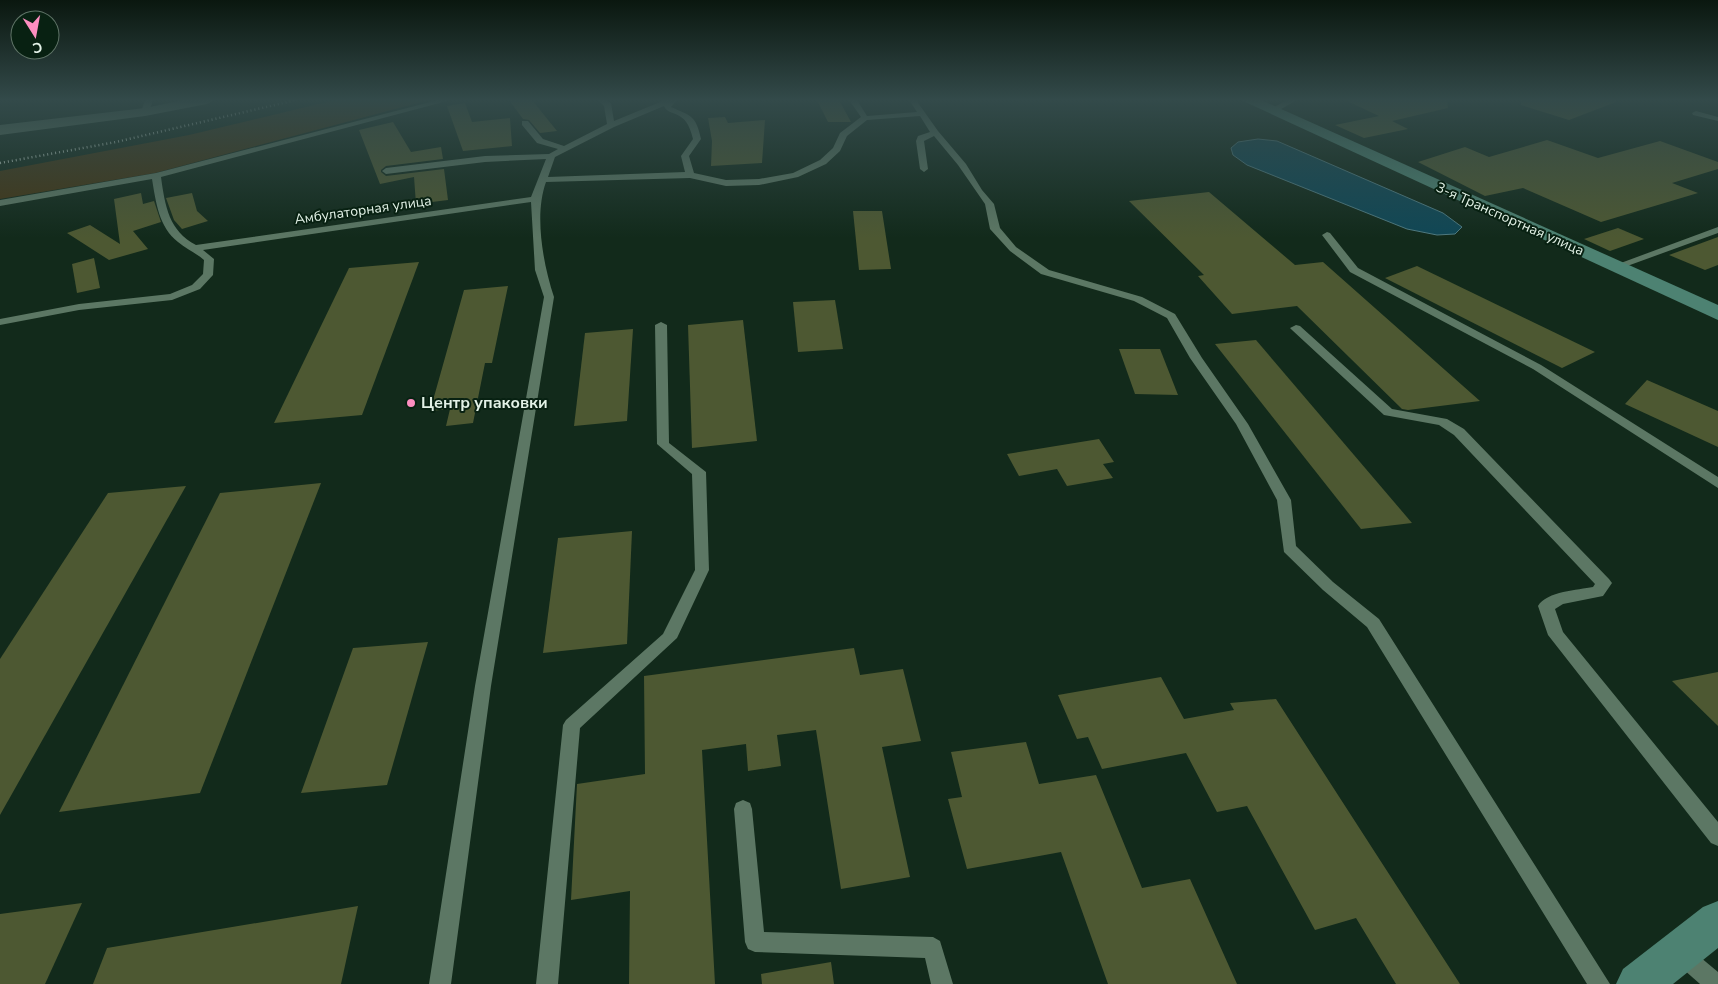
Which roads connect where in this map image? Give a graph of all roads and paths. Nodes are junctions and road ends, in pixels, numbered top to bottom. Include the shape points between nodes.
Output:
1 (272, 146) edge
2 (556, 146) edge
3 (567, 146) edge
4 (692, 146) edge
5 (839, 146) edge
6 (921, 146) edge
7 (947, 146) edge
8 (1348, 146) edge
9 (563, 148) junction
10 (551, 156) junction
11 (924, 169) dead end
12 (386, 171) dead end
13 (690, 175) junction
14 (156, 176) junction
15 (541, 180) junction
16 (535, 199) junction
17 (0, 203) edge
18 (1718, 230) edge
19 (1327, 236) dead end
20 (195, 248) junction
21 (1615, 267) junction
22 (1718, 313) edge
23 (0, 322) edge
24 (661, 325) dead end
25 (1296, 328) dead end
26 (1718, 483) edge
27 (743, 808) dead end
28 (1718, 837) edge
29 (1718, 922) edge
30 (1679, 952) junction
31 (440, 984) edge
32 (547, 984) edge
33 (942, 984) edge
34 (1599, 984) edge
35 (1638, 984) edge
36 (1716, 984) edge

1 - 14 lane
2 - 9 lane
3 - 9 lane
4 - 13 lane via 685,156
5 - 13 lane via 822,162 795,175 759,182 726,183
6 - 11 lane
7 - 34 lane via 989,204 995,229 1012,249 1045,272 1138,299 1171,316 1242,424 1284,500 1289,548 1373,623
8 - 21 street, 3-я Транспортная улица
9 - 10 lane
10 - 12 lane via 485,159
10 - 15 lane
13 - 15 lane
14 - 17 lane
14 - 20 lane via 162,214 180,242
15 - 16 lane
16 - 20 lane, Амбулаторная улица
16 - 31 lane via 540,270 549,297 482,686
18 - 21 lane
19 - 26 lane via 1354,270 1537,367
20 - 23 lane via 208,258 208,275 196,287 172,297 79,307
21 - 22 street, 3-я Транспортная улица
24 - 32 lane via 663,444 699,472 702,570 669,638 572,725
25 - 28 lane via 1388,412 1443,422 1458,432 1604,584 1598,592 1560,599 1546,606 1556,635
27 - 33 lane via 755,942 933,948
29 - 30 street
30 - 35 street
30 - 36 lane

